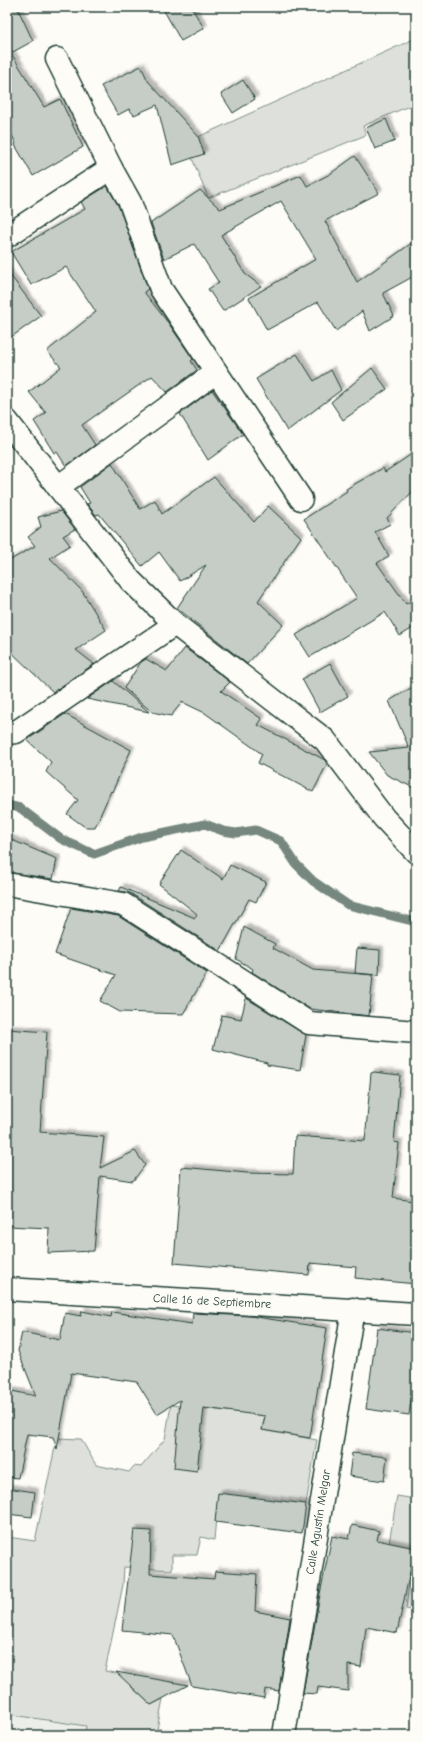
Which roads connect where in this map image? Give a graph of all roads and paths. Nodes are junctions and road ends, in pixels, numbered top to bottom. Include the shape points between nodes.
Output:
1 (57, 59) dead end
2 (111, 168) junction
3 (7, 236) edge
4 (216, 372) junction
5 (7, 421) edge
6 (58, 487) junction
7 (301, 499) dead end
8 (175, 624) junction
9 (7, 732) edge
10 (416, 852) edge
11 (7, 884) edge
12 (416, 1032) edge
13 (7, 1288) edge
14 (353, 1310) junction
15 (416, 1314) edge
16 (284, 1735) edge

1 - 2 street
2 - 3 street
2 - 4 street via 130,202 161,289
4 - 6 street
4 - 7 street
5 - 6 street
6 - 8 street via 131,581
8 - 9 street via 16,732
8 - 10 street via 325,740 384,818
11 - 12 street via 123,904 309,1023
13 - 14 street, Calle 16 de Septiembre
14 - 15 street, Calle 16 de Septiembre
14 - 16 street, Calle Agustín Melgar

